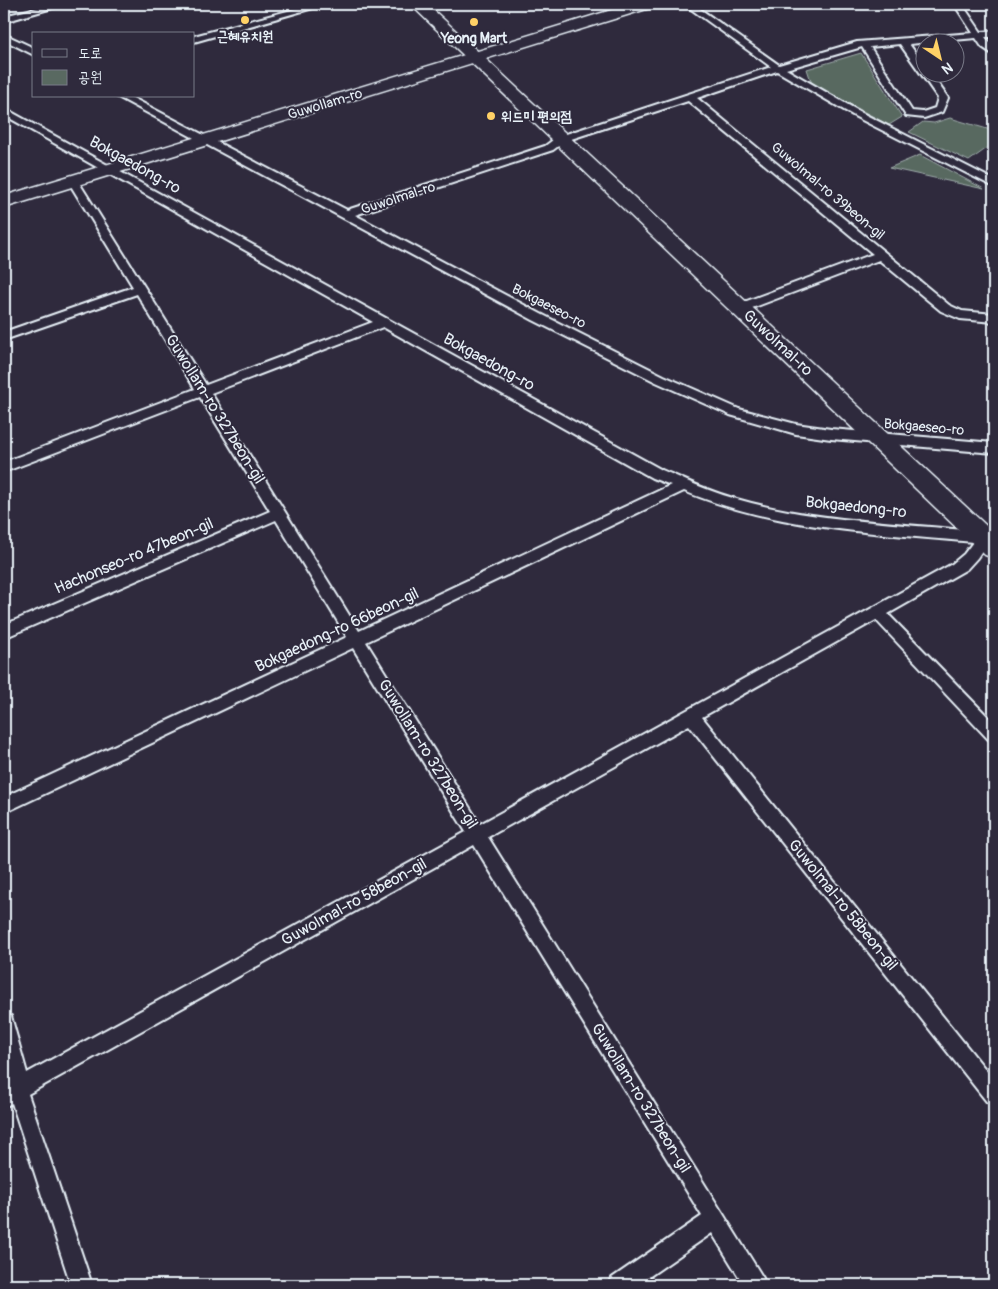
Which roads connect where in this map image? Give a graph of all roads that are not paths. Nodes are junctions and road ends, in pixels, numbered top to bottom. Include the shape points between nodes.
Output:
1 (62, 4) edge
2 (323, 4) edge
3 (418, 4) edge
4 (647, 4) edge
5 (688, 4) edge
6 (958, 4) edge
7 (4, 19) edge
8 (978, 34) junction
9 (994, 34) edge
10 (4, 37) edge
11 (195, 39) edge
12 (902, 40) junction
13 (864, 44) junction
14 (32, 51) edge
15 (994, 52) edge
16 (475, 58) junction
17 (778, 68) junction
18 (125, 98) edge
19 (691, 98) junction
20 (4, 111) edge
21 (561, 139) junction
22 (208, 140) junction
23 (111, 170) junction
24 (73, 181) junction
25 (994, 184) edge
26 (4, 202) edge
27 (346, 214) junction
28 (881, 255) junction
29 (140, 289) junction
30 (740, 308) junction
31 (994, 318) edge
32 (384, 322) junction
33 (4, 336) edge
34 (203, 391) junction
35 (878, 438) junction
36 (994, 448) edge
37 (4, 467) edge
38 (684, 486) junction
39 (279, 513) junction
40 (990, 541) edge
41 (877, 612) junction
42 (4, 632) edge
43 (356, 638) junction
44 (691, 715) junction
45 (994, 734) edge
46 (4, 805) edge
47 (477, 834) junction
48 (4, 1023) edge
49 (11, 1094) edge
50 (994, 1095) edge
51 (715, 1219) junction
52 (81, 1285) edge
53 (620, 1285) edge
54 (756, 1285) edge

1 - 7 lane
2 - 11 lane
3 - 16 street, Guwolmal-ro
4 - 16 street, Guwollam-ro
5 - 17 lane
6 - 8 lane
8 - 9 lane
8 - 12 lane
8 - 15 lane
10 - 14 lane
12 - 13 lane
12 - 13 lane via 943,98 939,110 924,115 909,114
13 - 17 lane
16 - 21 street, Guwolmal-ro
16 - 22 street, Guwollam-ro
17 - 19 lane
17 - 25 lane via 859,115
18 - 22 lane, Bokgaeseo-ro
19 - 21 lane
19 - 28 lane, Guwolmal-ro 39beon-gil
20 - 23 lane, Bokgaedong-ro
21 - 27 lane, Guwolmal-ro via 550,148
21 - 30 street, Guwolmal-ro
22 - 23 street, Guwollam-ro
22 - 27 lane, Bokgaeseo-ro
23 - 24 street, Guwollam-ro
23 - 32 lane, Bokgaedong-ro
24 - 26 street, Guwollam-ro
24 - 29 lane, Guwollam-ro 327beon-gil
27 - 35 lane, Bokgaeseo-ro via 538,317 660,379 735,412 796,429
28 - 30 lane
28 - 31 lane, Guwolmal-ro 39beon-gil via 945,308 960,315
29 - 33 lane
29 - 34 lane, Guwollam-ro 327beon-gil
30 - 35 street, Guwolmal-ro
32 - 34 lane
32 - 38 lane, Bokgaedong-ro
34 - 37 lane
34 - 39 lane, Guwollam-ro 327beon-gil
35 - 36 lane, Bokgaeseo-ro
35 - 40 street, Guwolmal-ro
38 - 40 lane, Bokgaedong-ro via 744,507 791,516
38 - 43 lane, Bokgaedong-ro 66beon-gil via 398,622
39 - 42 lane, Hachonseo-ro 47beon-gil
39 - 43 lane, Guwollam-ro 327beon-gil
40 - 41 lane, Guwolmal-ro 58beon-gil via 957,568
41 - 44 lane, Guwolmal-ro 58beon-gil
41 - 45 lane
43 - 46 lane, Bokgaedong-ro 66beon-gil
43 - 47 lane, Guwollam-ro 327beon-gil
44 - 47 lane, Guwolmal-ro 58beon-gil
44 - 50 lane, Guwolmal-ro 58beon-gil
47 - 49 lane, Guwolmal-ro 58beon-gil
47 - 51 lane, Guwollam-ro 327beon-gil
48 - 49 lane via 18,1071
49 - 52 lane
51 - 53 lane
51 - 54 lane, Guwollam-ro 327beon-gil

